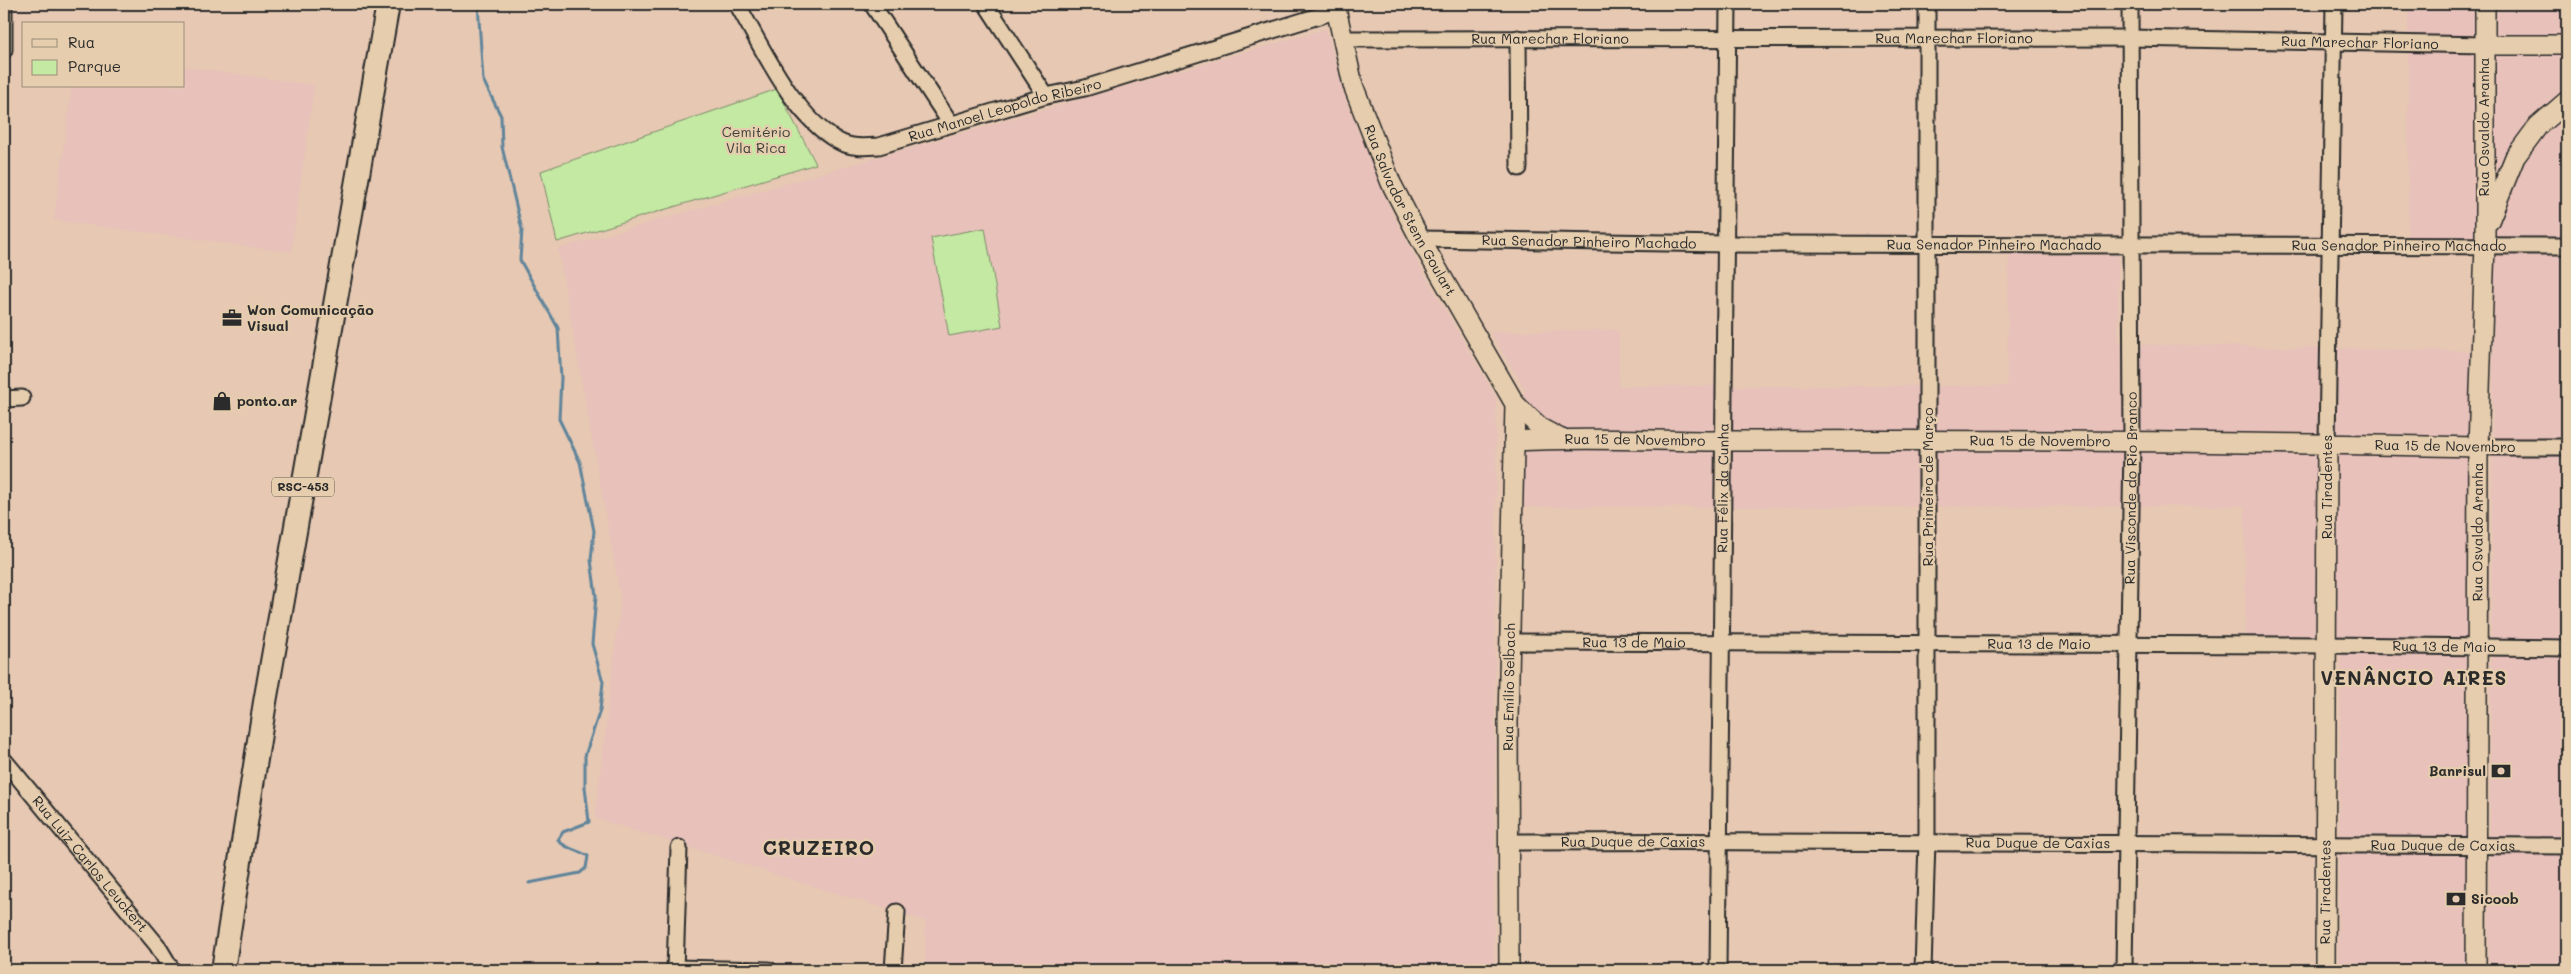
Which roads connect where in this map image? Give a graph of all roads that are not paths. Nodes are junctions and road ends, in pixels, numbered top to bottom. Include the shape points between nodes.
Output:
1 (4, 4) edge
2 (388, 4) edge
3 (737, 4) edge
4 (872, 4) edge
5 (986, 4) edge
6 (1728, 4) edge
7 (1927, 4) edge
8 (2130, 4) edge
9 (2334, 4) edge
10 (2485, 4) edge
11 (1335, 7) edge
12 (1728, 37) junction
13 (1518, 38) junction
14 (1927, 38) junction
15 (2130, 38) junction
16 (1342, 39) junction
17 (2333, 42) junction
18 (2484, 45) junction
19 (2567, 45) edge
20 (4, 50) edge
21 (1046, 96) junction
22 (2567, 100) edge
23 (951, 124) junction
24 (1519, 168) dead end
25 (2484, 175) junction
26 (2506, 176) junction
27 (2485, 238) junction
28 (1420, 239) junction
29 (1725, 244) junction
30 (1927, 244) junction
31 (2132, 244) junction
32 (2331, 245) junction
33 (2567, 246) edge
34 (22, 398) dead end
35 (4, 399) edge
36 (1515, 404) junction
37 (1560, 438) junction
38 (1928, 439) junction
39 (1514, 441) junction
40 (1722, 442) junction
41 (2132, 442) junction
42 (2327, 443) junction
43 (2478, 447) junction
44 (2567, 447) edge
45 (1510, 642) junction
46 (1720, 642) junction
47 (1927, 644) junction
48 (2129, 645) junction
49 (2327, 645) junction
50 (2478, 648) junction
51 (2567, 648) edge
52 (4, 760) edge
53 (1719, 841) junction
54 (1927, 841) junction
55 (1508, 842) junction
56 (2126, 843) junction
57 (2325, 846) junction
58 (2477, 846) junction
59 (2567, 846) edge
60 (679, 848) dead end
61 (897, 912) dead end
62 (675, 969) edge
63 (172, 970) edge
64 (223, 970) edge
65 (770, 970) edge
66 (893, 970) edge
67 (1509, 970) edge
68 (1718, 970) edge
69 (1923, 970) edge
70 (2124, 970) edge
71 (2325, 970) edge
72 (2476, 970) edge

1 - 20 street
2 - 64 highway, RSC-453 via 265,702
3 - 23 street, Rua Manoel Leopoldo Ribeiro via 792,96 813,123 838,142 858,148 878,146
4 - 23 street
5 - 21 street
6 - 12 street, Rua Félix da Cunha
7 - 14 street, Rua Primeiro de Março
8 - 15 street, Rua Visconde do Rio Branco
9 - 17 street, Rua Tiradentes
10 - 18 main road, Rua Osvaldo Aranha
11 - 16 main road, Rua Salvador Stenn Goulart
11 - 21 street, Rua Manoel Leopoldo Ribeiro via 1084,88
12 - 13 street, Rua Marechar Floriano
12 - 14 street, Rua Marechar Floriano
12 - 29 street, Rua Félix da Cunha
13 - 16 street, Rua Marechar Floriano
13 - 24 street
14 - 15 street, Rua Marechar Floriano
14 - 30 street, Rua Primeiro de Março
15 - 17 street, Rua Marechar Floriano
15 - 31 street, Rua Visconde do Rio Branco
16 - 28 main road, Rua Salvador Stenn Goulart via 1353,85 1391,183
17 - 18 street, Rua Marechar Floriano
17 - 32 street, Rua Tiradentes
18 - 19 main road, Rua Marechar Floriano
18 - 25 main road, Rua Osvaldo Aranha
21 - 23 street, Rua Manoel Leopoldo Ribeiro
22 - 26 main road via 2538,126 2515,156
25 - 26 main road via 2494,179
25 - 27 main road, Rua Osvaldo Aranha
26 - 27 main road
27 - 32 street, Rua Senador Pinheiro Machado
27 - 33 street, Rua Senador Pinheiro Machado
27 - 43 main road, Rua Osvaldo Aranha
28 - 29 street, Rua Senador Pinheiro Machado
28 - 36 main road, Rua Salvador Stenn Goulart
29 - 30 street, Rua Senador Pinheiro Machado
29 - 40 street, Rua Félix da Cunha
30 - 31 street, Rua Senador Pinheiro Machado
30 - 38 street, Rua Primeiro de Março
31 - 32 street, Rua Senador Pinheiro Machado
31 - 41 street, Rua Visconde do Rio Branco
32 - 42 street, Rua Tiradentes
34 - 35 street
36 - 37 main road via 1542,429
36 - 39 main road, Rua Emílio Selbach
37 - 39 main road, Rua 15 de Novembro
37 - 40 main road, Rua 15 de Novembro
38 - 40 main road, Rua 15 de Novembro
38 - 41 main road, Rua 15 de Novembro
38 - 47 street, Rua Primeiro de Março
39 - 45 main road, Rua Emílio Selbach
40 - 46 street, Rua Félix da Cunha
41 - 42 main road, Rua 15 de Novembro
41 - 48 street, Rua Visconde do Rio Branco
42 - 43 main road, Rua 15 de Novembro
42 - 49 main road, Rua Tiradentes
43 - 44 street, Rua 15 de Novembro
43 - 50 main road, Rua Osvaldo Aranha
45 - 46 street, Rua 13 de Maio
45 - 55 main road, Rua Emílio Selbach
46 - 47 street, Rua 13 de Maio
46 - 53 street, Rua Félix da Cunha
47 - 48 street, Rua 13 de Maio
47 - 54 street, Rua Primeiro de Março
48 - 49 street, Rua 13 de Maio
48 - 56 street, Rua Visconde do Rio Branco
49 - 50 street, Rua 13 de Maio
49 - 57 main road, Rua Tiradentes
50 - 51 street, Rua 13 de Maio
50 - 58 main road, Rua Osvaldo Aranha
52 - 63 street, Rua Luiz Carlos Leuckert via 157,945
53 - 54 street, Rua Duque de Caxias
53 - 55 street, Rua Duque de Caxias
53 - 68 street, Rua Félix da Cunha
54 - 56 street, Rua Duque de Caxias
54 - 69 street, Rua Primeiro de Março
55 - 67 main road, Rua Emílio Selbach
56 - 57 street, Rua Duque de Caxias
56 - 70 street, Rua Visconde do Rio Branco
57 - 58 street, Rua Duque de Caxias
57 - 71 main road, Rua Tiradentes
58 - 59 street, Rua Duque de Caxias
58 - 72 main road, Rua Osvaldo Aranha
60 - 62 street
61 - 66 street
62 - 65 street

